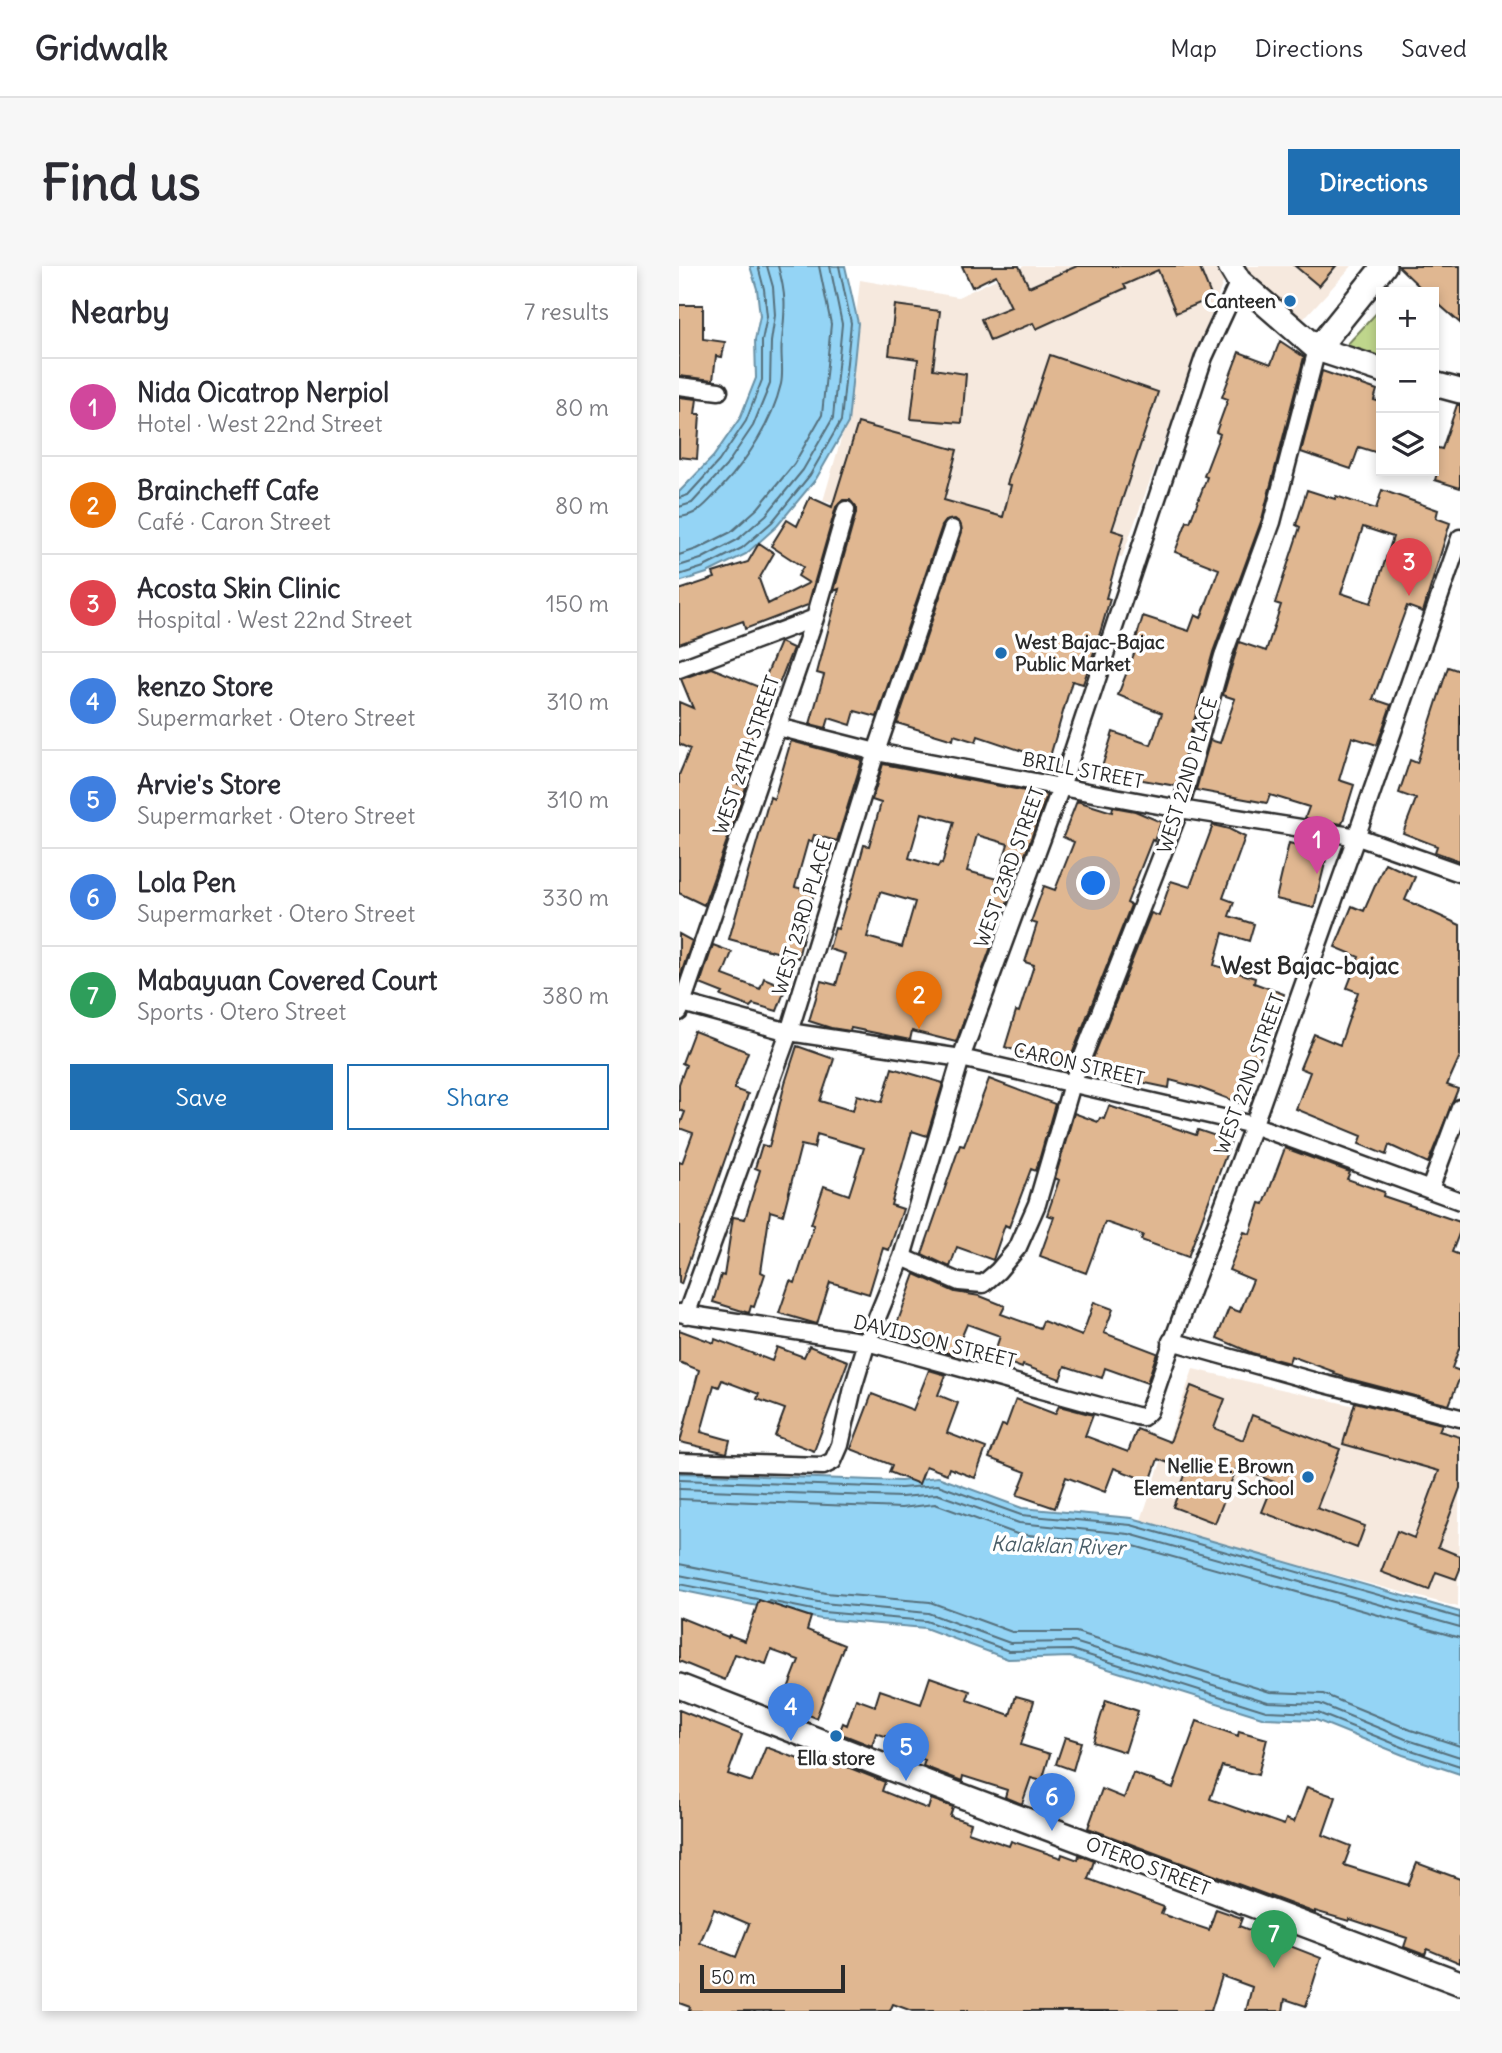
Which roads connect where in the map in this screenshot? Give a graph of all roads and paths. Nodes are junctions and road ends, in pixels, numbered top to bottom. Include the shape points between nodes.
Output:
1 (1384, 266) edge
2 (1235, 274) edge
3 (1317, 349) junction
4 (1376, 368) edge
5 (1439, 385) edge
6 (679, 386) edge
7 (719, 391) dead end
8 (1460, 391) edge
9 (846, 510) dead end
10 (952, 529) dead end
11 (1460, 538) edge
12 (815, 618) junction
13 (679, 669) edge
14 (778, 727) junction
15 (876, 752) junction
16 (1061, 787) junction
17 (1180, 809) junction
18 (1358, 837) junction
19 (1460, 873) edge
20 (680, 1005) edge
21 (789, 1032) junction
22 (961, 1058) junction
23 (1072, 1084) junction
24 (1460, 1108) edge
25 (1254, 1125) junction
26 (1430, 1189) junction
27 (1460, 1201) edge
28 (902, 1256) junction
29 (682, 1314) edge
30 (1171, 1341) junction
31 (867, 1342) junction
32 (1136, 1416) joint
33 (1460, 1418) edge
34 (679, 1462) edge
35 (679, 1686) edge
36 (1460, 1983) edge

1 - 3 main road, WEST 22ND PLACE
2 - 3 main road
2 - 16 street, WEST 23RD STREET
3 - 4 main road
3 - 17 street, WEST 22ND PLACE via 1272,522 1223,656
5 - 8 main road
6 - 7 street
9 - 12 street, WEST 24TH STREET
10 - 15 street, WEST 23RD PLACE
11 - 18 street, WEST 22ND STREET
12 - 13 street
12 - 14 street, WEST 24TH STREET
14 - 15 street, BRILL STREET
14 - 20 street, WEST 24TH STREET
15 - 16 street, BRILL STREET
15 - 21 street, WEST 23RD PLACE
16 - 17 street, BRILL STREET
16 - 22 street, WEST 23RD STREET
17 - 18 street, BRILL STREET
17 - 23 street, WEST 22ND PLACE
18 - 19 street, BRILL STREET
18 - 25 street, WEST 22ND STREET
20 - 21 street, CARON STREET
21 - 22 street, CARON STREET
21 - 29 street, WEST 23RD PLACE
22 - 23 street, CARON STREET
22 - 28 street, WEST 23RD STREET
23 - 25 street, CARON STREET
23 - 28 street, WEST 22ND PLACE via 1038,1204 1018,1247 998,1272 983,1283 959,1282
24 - 26 street
25 - 26 street, CARON STREET
25 - 30 street, WEST 22ND STREET
26 - 27 street, CARON STREET
28 - 31 street, WEST 23RD STREET
29 - 31 street, DAVIDSON STREET
30 - 32 street, WEST 22ND STREET via 1149,1411
30 - 33 street
31 - 32 street, DAVIDSON STREET
31 - 34 street, WEST 23RD STREET via 834,1461 823,1466
35 - 36 main road, OTERO STREET

